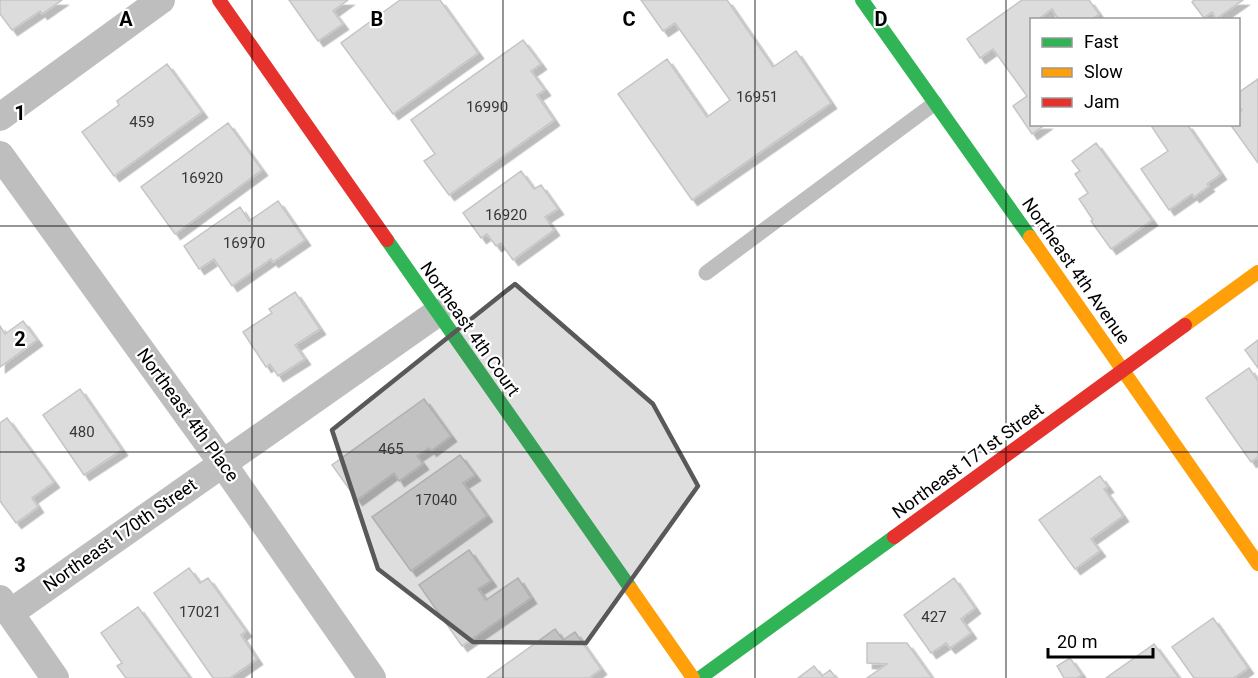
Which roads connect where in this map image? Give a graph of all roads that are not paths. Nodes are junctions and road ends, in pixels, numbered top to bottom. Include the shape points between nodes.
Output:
1 (161, 0) edge
2 (219, 0) edge
3 (870, 3) edge
4 (936, 103) junction
5 (0, 117) edge
6 (0, 155) edge
7 (1258, 272) edge
8 (706, 273) dead end
9 (437, 313) junction
10 (1124, 370) junction
11 (223, 464) junction
12 (1258, 564) edge
13 (5, 606) edge
14 (55, 678) edge
15 (372, 678) edge
16 (693, 678) edge
17 (700, 678) edge

1 - 5 street
2 - 9 street, Northeast 4th Court
3 - 4 street, Northeast 4th Avenue
4 - 8 lane
4 - 10 street, Northeast 4th Avenue
6 - 11 street, Northeast 4th Place
7 - 10 street, Northeast 171st Street
9 - 11 street, Northeast 170th Street
9 - 16 street, Northeast 4th Court
10 - 12 street, Northeast 4th Avenue
10 - 17 street, Northeast 171st Street
11 - 13 street, Northeast 170th Street
11 - 15 street, Northeast 4th Place
13 - 14 street

